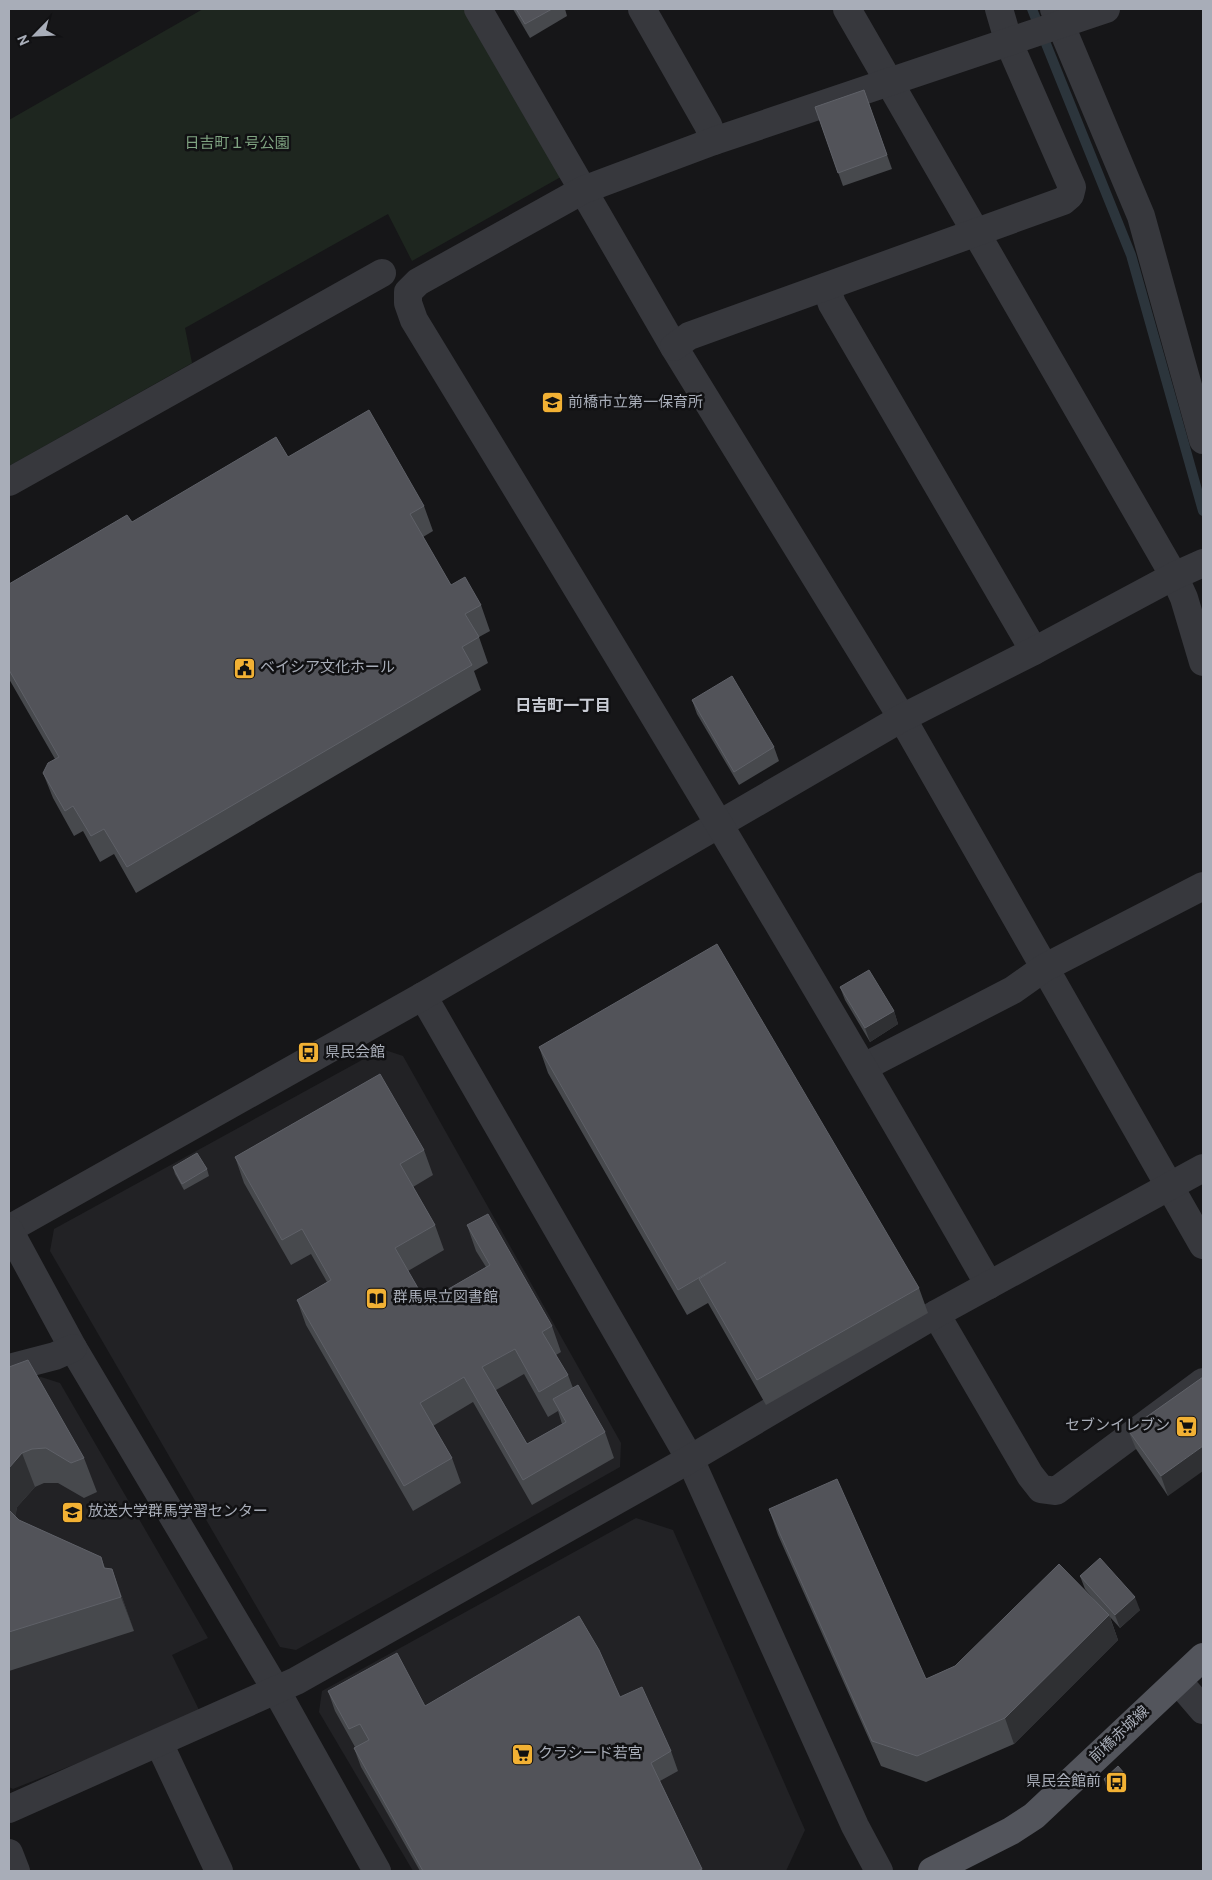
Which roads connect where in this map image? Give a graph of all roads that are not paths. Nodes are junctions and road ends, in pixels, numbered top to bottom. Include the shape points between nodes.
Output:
1 (478, 9) edge
2 (642, 9) edge
3 (847, 9) edge
4 (999, 9) edge
5 (1106, 9) edge
6 (1054, 20) edge
7 (1015, 41) junction
8 (890, 83) junction
9 (714, 141) junction
10 (583, 190) junction
11 (976, 232) junction
12 (382, 272) dead end
13 (826, 287) junction
14 (674, 347) junction
15 (1203, 440) edge
16 (9, 482) edge
17 (1203, 563) edge
18 (1174, 576) junction
19 (1034, 651) junction
20 (1203, 662) edge
21 (902, 718) junction
22 (720, 825) junction
23 (1203, 886) edge
24 (1044, 968) junction
25 (423, 996) junction
26 (864, 1067) junction
27 (1203, 1168) edge
28 (1170, 1185) junction
29 (9, 1229) edge
30 (1203, 1245) edge
31 (989, 1285) junction
32 (936, 1314) junction
33 (72, 1348) junction
34 (9, 1368) edge
35 (1203, 1382) edge
36 (690, 1459) junction
37 (1203, 1657) edge
38 (1178, 1681) junction
39 (276, 1690) junction
40 (1203, 1710) edge
41 (159, 1743) junction
42 (9, 1810) edge
43 (9, 1853) edge
44 (16, 1871) edge
45 (219, 1871) edge
46 (377, 1871) edge
47 (879, 1871) edge
48 (932, 1871) edge

1 - 10 street
2 - 9 street
3 - 8 street
4 - 7 street
5 - 6 street
6 - 7 street
6 - 15 street via 1141,216
7 - 8 street
7 - 11 street via 1072,188 1063,201
8 - 9 street
8 - 11 street
9 - 10 street
10 - 14 street
10 - 22 street via 418,282 408,292 408,303 414,320
11 - 13 street
11 - 18 street
12 - 16 street
13 - 14 street via 689,336
13 - 19 street via 832,304
14 - 21 street
17 - 18 street
18 - 19 street
18 - 20 street
19 - 21 street
21 - 22 street
21 - 24 street
22 - 25 street
22 - 26 street
23 - 24 street
24 - 26 street via 1013,990
24 - 28 street
25 - 29 street
25 - 36 street
26 - 31 street
27 - 28 street
28 - 30 street
28 - 31 street
29 - 33 street
31 - 32 street
32 - 35 street via 1030,1476 1041,1489 1056,1491
32 - 36 street
33 - 34 street
33 - 39 street
36 - 39 street
36 - 47 street via 855,1826
37 - 38 main road, 前橋赤城線
38 - 40 street
38 - 48 main road, 前橋赤城線 via 1034,1816
39 - 41 street
39 - 46 street
41 - 42 street
41 - 45 street
43 - 44 street

